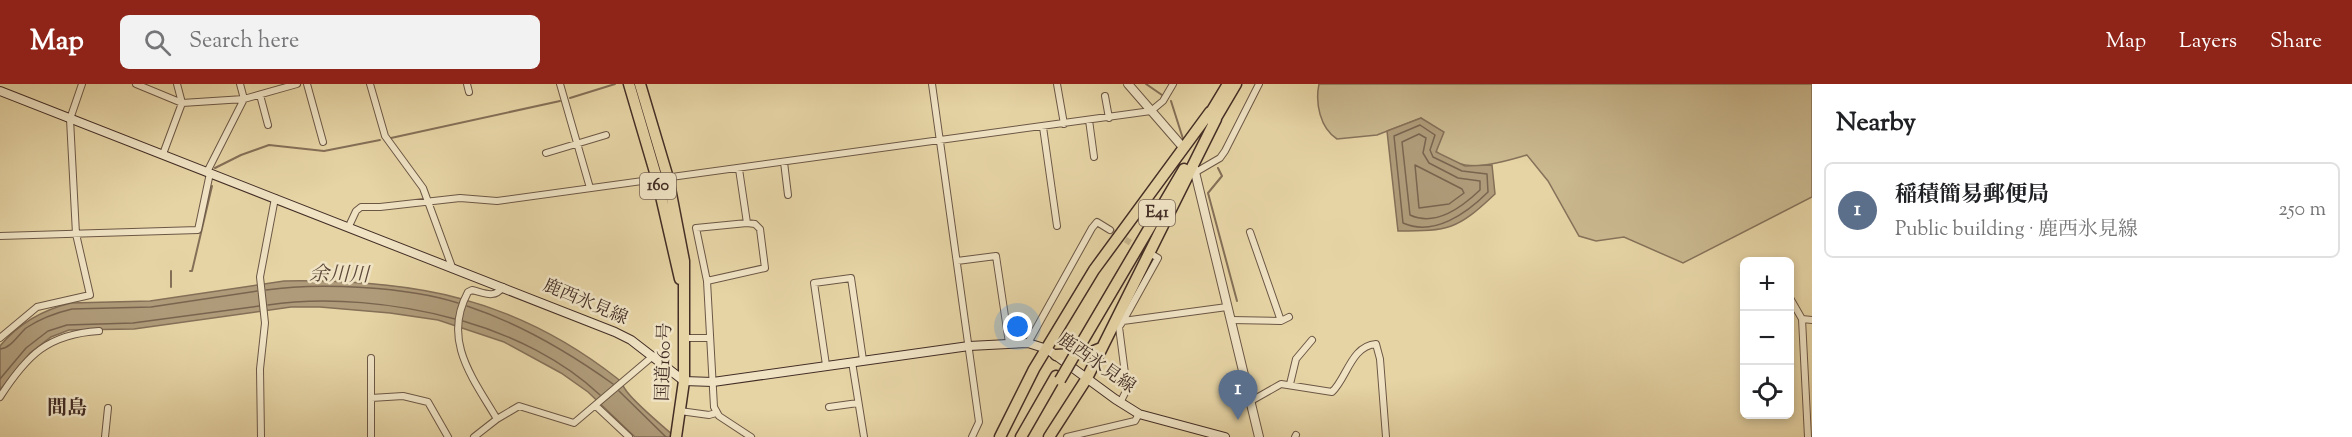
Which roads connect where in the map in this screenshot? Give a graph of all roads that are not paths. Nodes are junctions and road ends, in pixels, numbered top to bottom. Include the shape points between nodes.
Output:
1 (82, 84) edge
2 (136, 84) edge
3 (177, 84) edge
4 (240, 84) edge
5 (294, 84) edge
6 (307, 84) edge
7 (370, 84) edge
8 (467, 84) edge
9 (560, 84) edge
10 (629, 84) edge
11 (640, 84) edge
12 (932, 84) edge
13 (1057, 84) edge
14 (1128, 84) edge
15 (1228, 84) edge
16 (1236, 84) edge
17 (1258, 84) edge
18 (1171, 85) edge
19 (0, 91) edge
20 (470, 92) dead end
21 (260, 95) junction
22 (1105, 96) dead end
23 (244, 99) junction
24 (182, 103) junction
25 (1151, 111) junction
26 (1213, 115) junction
27 (1109, 118) junction
28 (70, 119) junction
29 (1089, 120) junction
30 (1064, 124) junction
31 (268, 125) dead end
32 (1043, 127) junction
33 (606, 135) dead end
34 (941, 140) junction
35 (323, 142) dead end
36 (577, 144) junction
37 (1181, 145) dead end
38 (546, 153) dead end
39 (163, 154) junction
40 (1094, 157) dead end
41 (784, 162) junction
42 (739, 169) junction
43 (1195, 170) joint
44 (209, 172) junction
45 (662, 178) junction
46 (590, 188) junction
47 (788, 195) dead end
48 (275, 198) junction
49 (427, 201) junction
50 (747, 223) junction
51 (349, 226) junction
52 (1057, 226) dead end
53 (1110, 230) tunnel mouth
54 (1250, 232) dead end
55 (76, 234) junction
56 (0, 236) edge
57 (1153, 255) dead end
58 (957, 261) junction
59 (452, 267) junction
60 (707, 280) junction
61 (503, 287) junction
62 (1794, 305) edge
63 (1227, 308) junction
64 (1289, 317) dead end
65 (1802, 319) junction
66 (1231, 320) junction
67 (1812, 320) edge
68 (1123, 321) junction
69 (1281, 321) junction
70 (99, 331) dead end
71 (0, 338) edge
72 (684, 338) junction
73 (709, 338) junction
74 (1312, 339) dead end
75 (1010, 343) junction
76 (1028, 343) junction
77 (969, 346) junction
78 (1101, 348) junction
79 (1052, 352) junction
80 (653, 356) junction
81 (371, 358) dead end
82 (863, 360) junction
83 (852, 362) junction
84 (826, 365) junction
85 (1058, 378) junction
86 (1087, 378) junction
87 (684, 381) junction
88 (714, 382) junction
89 (1290, 384) junction
90 (0, 397) edge
91 (371, 398) junction
92 (1251, 401) junction
93 (858, 403) junction
94 (1120, 403) junction
95 (596, 406) junction
96 (829, 407) dead end
97 (108, 408) dead end
98 (680, 411) junction
99 (716, 413) junction
100 (1139, 414) junction
101 (497, 419) junction
102 (478, 436) edge
103 (627, 436) edge
104 (1075, 436) edge
105 (105, 437) edge
106 (261, 437) edge
107 (371, 437) edge
108 (448, 437) edge
109 (676, 437) edge
110 (751, 437) edge
111 (864, 437) edge
112 (972, 437) edge
113 (1000, 437) edge
114 (1022, 437) edge
115 (1028, 437) edge
116 (1049, 437) edge
117 (1067, 437) edge
118 (1225, 437) edge
119 (1259, 437) edge
120 (1386, 437) edge
121 (1808, 437) edge

1 - 28 street
2 - 24 street
3 - 24 street
4 - 23 street
5 - 21 street
6 - 35 street
7 - 49 street via 385,136 416,176
8 - 20 street
9 - 36 street
10 - 45 highway, 国道160号 / 160
11 - 45 highway, 国道160号 / 160
12 - 34 street
13 - 30 street
14 - 25 street
15 - 26 highway, E41
16 - 26 highway, E41
17 - 43 street via 1220,158
18 - 25 street via 1163,101
19 - 28 main road, 鹿西氷見線
21 - 23 street
21 - 31 street
22 - 27 street
23 - 24 street
23 - 44 street
24 - 39 street
25 - 27 street
25 - 37 street
26 - 78 highway
26 - 79 highway via 1094,270
26 - 85 highway, E41
27 - 29 street
28 - 39 main road, 鹿西氷見線
28 - 55 street
29 - 30 street
29 - 40 street
30 - 32 street
32 - 34 street
32 - 52 street
33 - 36 street
34 - 41 street
34 - 58 street
36 - 38 street
36 - 46 street
39 - 44 main road, 鹿西氷見線
41 - 42 street
41 - 47 street
42 - 45 street
42 - 50 street
43 - 63 street
44 - 48 main road, 鹿西氷見線
44 - 55 street via 198,230
45 - 46 street
45 - 72 highway, 国道160号 / 160 via 683,288
46 - 49 street via 497,201 473,197
48 - 51 main road, 鹿西氷見線
48 - 106 street via 260,283 265,338 260,369
49 - 51 street via 361,207
49 - 59 street
50 - 60 street via 696,228
50 - 60 street via 760,229 765,268
51 - 59 main road, 鹿西氷見線
53 - 76 street via 1097,222 1092,228
54 - 69 street
55 - 56 street
55 - 71 street via 90,295 37,307
57 - 68 street via 1158,258
58 - 75 street via 996,256
58 - 77 street
59 - 61 main road, 鹿西氷見線
60 - 73 street
61 - 80 main road, 鹿西氷見線 via 615,332
61 - 101 street via 492,295 472,290 466,296 456,330 463,357
62 - 65 street
63 - 66 street
63 - 68 street
64 - 69 street
65 - 67 street
65 - 121 street
66 - 69 street
66 - 92 street
68 - 94 street via 1119,327 1127,389
70 - 90 street via 64,335 48,344 16,373
72 - 73 street
72 - 87 highway, 国道160号 / 160
73 - 88 street
74 - 89 street via 1296,358
75 - 76 main road, 鹿西氷見線
75 - 77 main road, 鹿西氷見線
76 - 79 main road, 鹿西氷見線
77 - 82 main road, 鹿西氷見線
77 - 112 street via 979,422
78 - 79 highway via 1089,353
78 - 86 highway
79 - 86 main road, 鹿西氷見線
79 - 113 highway
80 - 87 main road, 鹿西氷見線
80 - 95 street
81 - 91 street
82 - 83 main road, 鹿西氷見線
82 - 84 street via 851,278 833,280 814,283
83 - 84 main road, 鹿西氷見線
83 - 93 street
84 - 88 main road, 鹿西氷見線
85 - 114 highway, E41
85 - 115 highway, E41
86 - 94 main road, 鹿西氷見線
86 - 116 highway
87 - 88 main road, 鹿西氷見線
87 - 98 highway, 国道160号 / 160
88 - 99 street
89 - 92 street via 1281,384
89 - 120 street via 1332,393 1354,357 1376,344
91 - 107 street
91 - 108 street via 403,396 428,402
92 - 119 street
93 - 96 street
93 - 111 street
94 - 100 main road, 鹿西氷見線
95 - 101 street via 574,423 522,406
95 - 103 street
97 - 105 street
98 - 99 street
98 - 109 highway, 国道160号 / 160
99 - 110 street
100 - 104 street via 1135,421
100 - 118 main road, 鹿西氷見線
101 - 102 street
104 - 117 street

